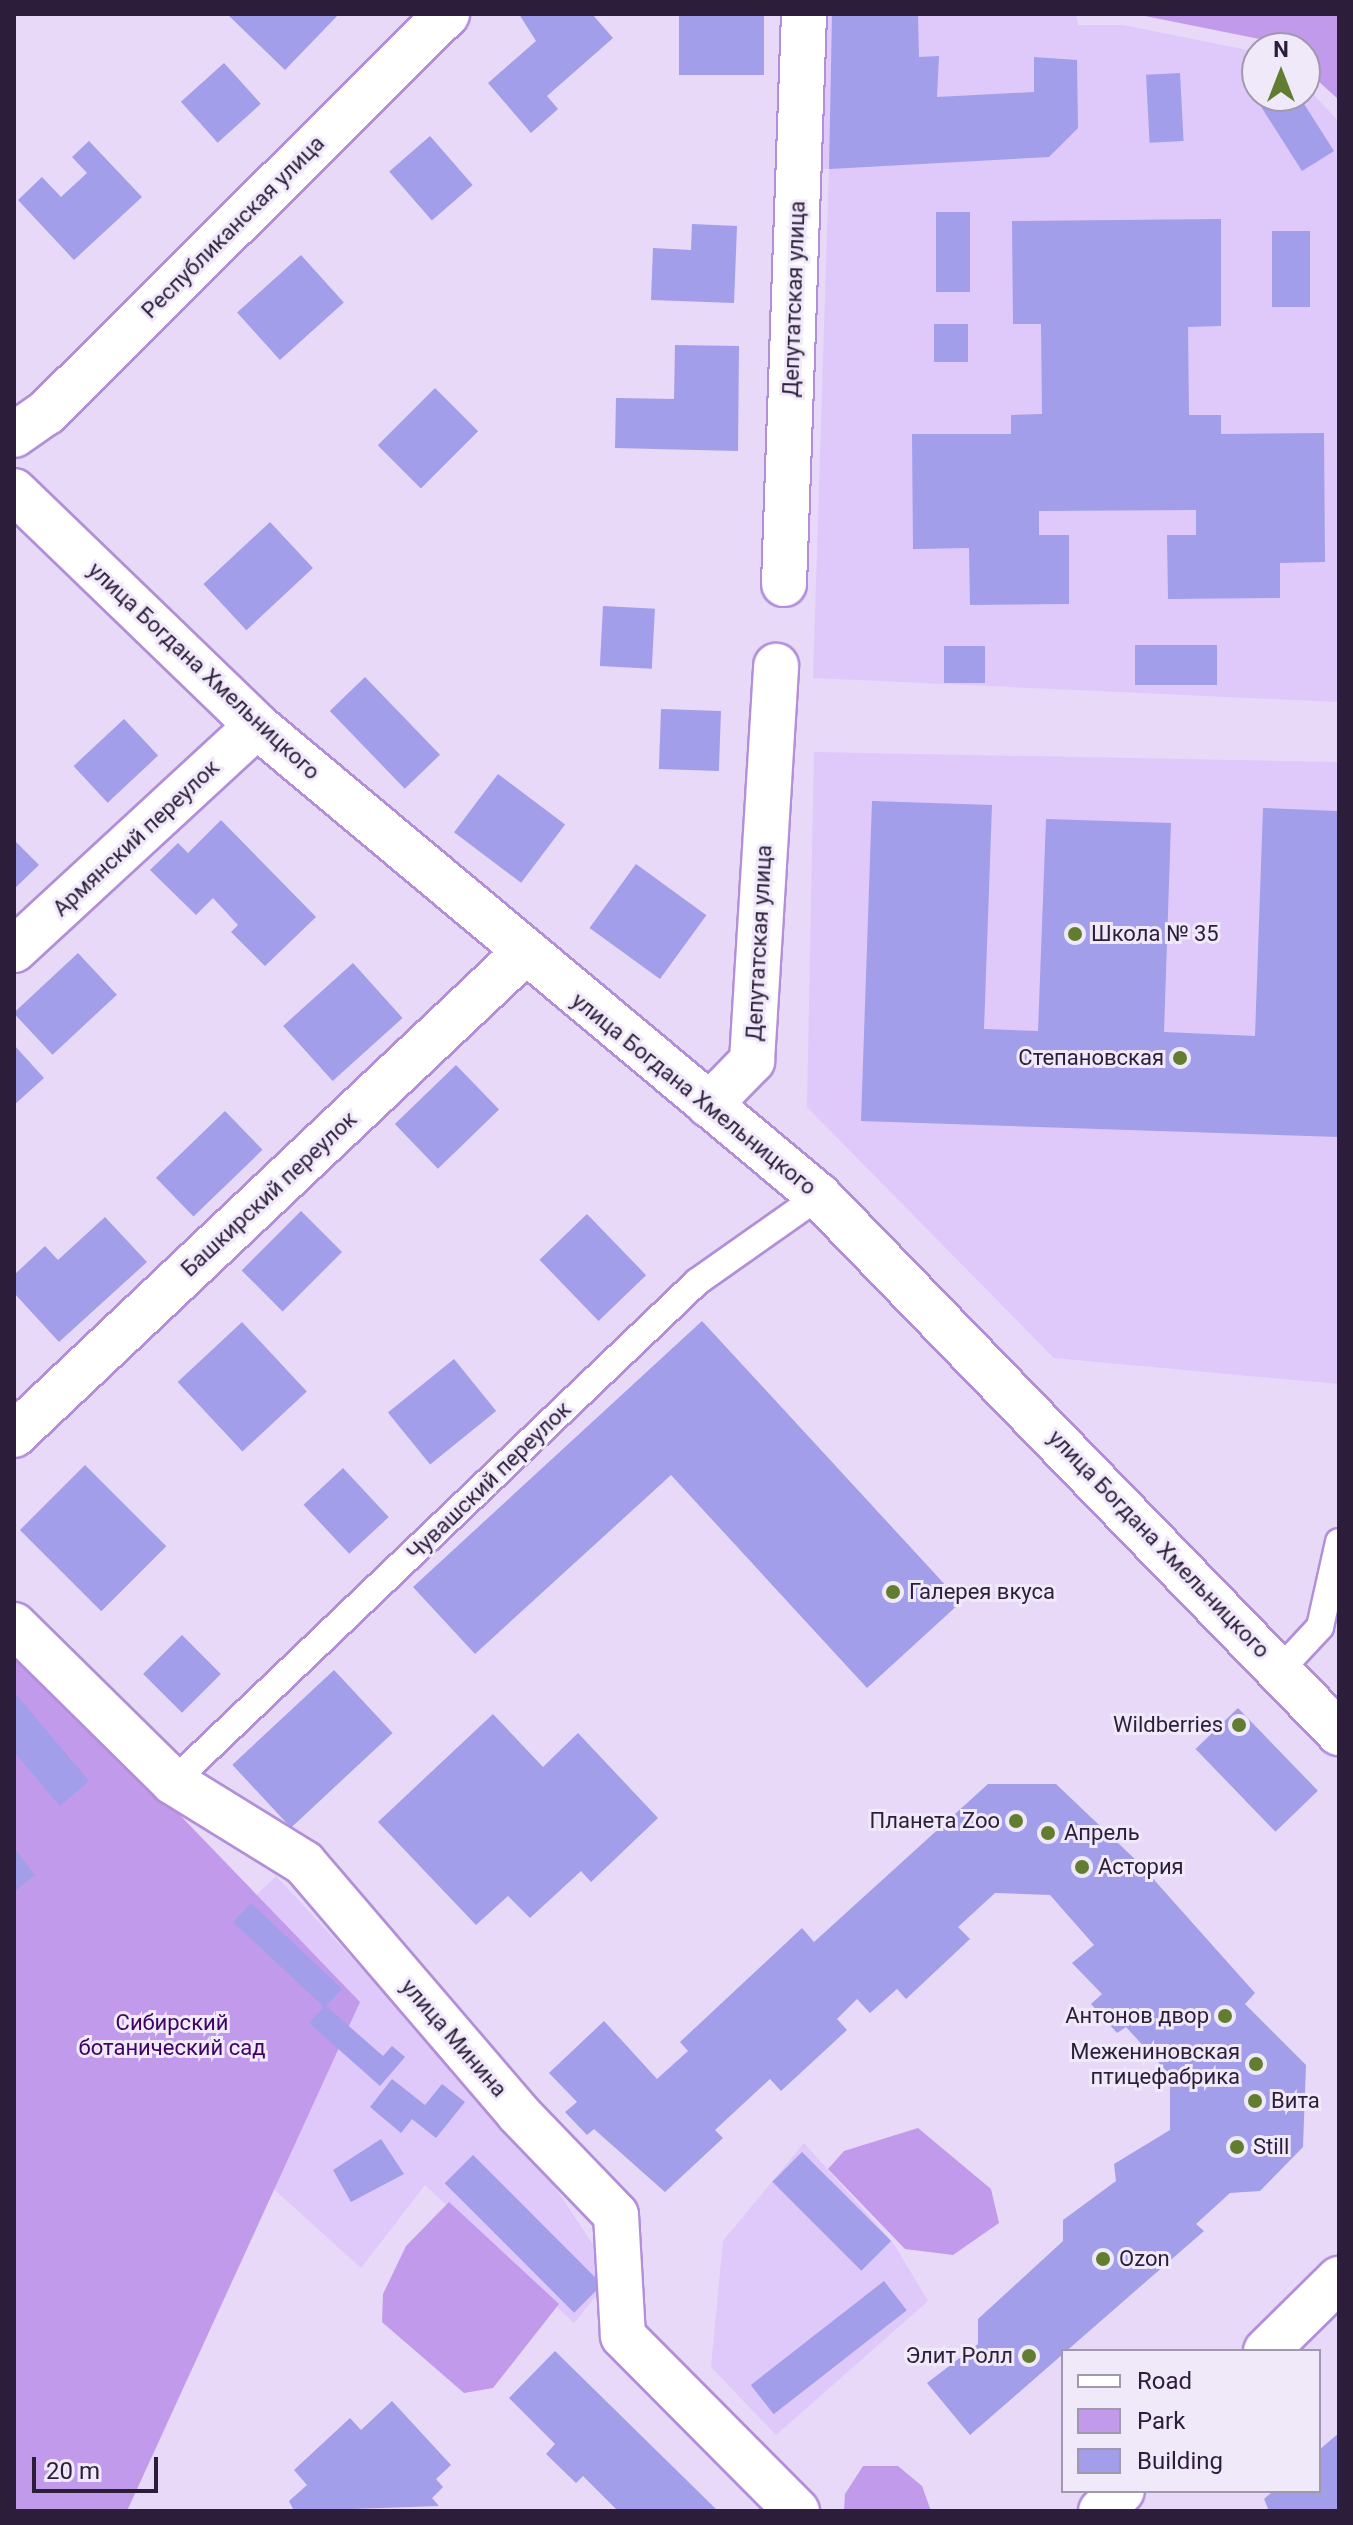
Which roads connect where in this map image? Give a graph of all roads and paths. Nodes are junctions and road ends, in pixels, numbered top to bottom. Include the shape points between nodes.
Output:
1 (447, 14) edge
2 (804, 14) edge
3 (14, 435) edge
4 (14, 491) edge
5 (784, 584) dead end
6 (776, 666) dead end
7 (257, 726) junction
8 (14, 950) edge
9 (524, 953) junction
10 (709, 1105) junction
11 (819, 1196) junction
12 (14, 1435) edge
13 (1339, 1542) edge
14 (14, 1625) edge
15 (1330, 1628) edge
16 (1280, 1670) junction
17 (1339, 1733) edge
18 (173, 1782) junction
19 (1339, 2279) edge
20 (1268, 2349) edge
21 (1120, 2493) edge
22 (797, 2511) edge
23 (1101, 2511) edge

1 - 3 street, Республиканская улица via 46,413
2 - 5 street, Депутатская улица
4 - 7 street, улица Богдана Хмельницкого
6 - 10 street, Депутатская улица via 752,1061
7 - 8 street, Армянский переулок
7 - 9 street, улица Богдана Хмельницкого
9 - 10 street, улица Богдана Хмельницкого
9 - 12 street, Башкирский переулок
10 - 11 street, улица Богдана Хмельницкого
11 - 16 street, улица Богдана Хмельницкого
11 - 18 lane, Чувашский переулок via 697,1282
13 - 15 lane
14 - 18 street, улица Минина
15 - 16 lane
16 - 17 street, улица Богдана Хмельницкого
18 - 22 street, улица Минина via 304,1863 518,2113 616,2215 623,2336
19 - 20 street
21 - 23 street

